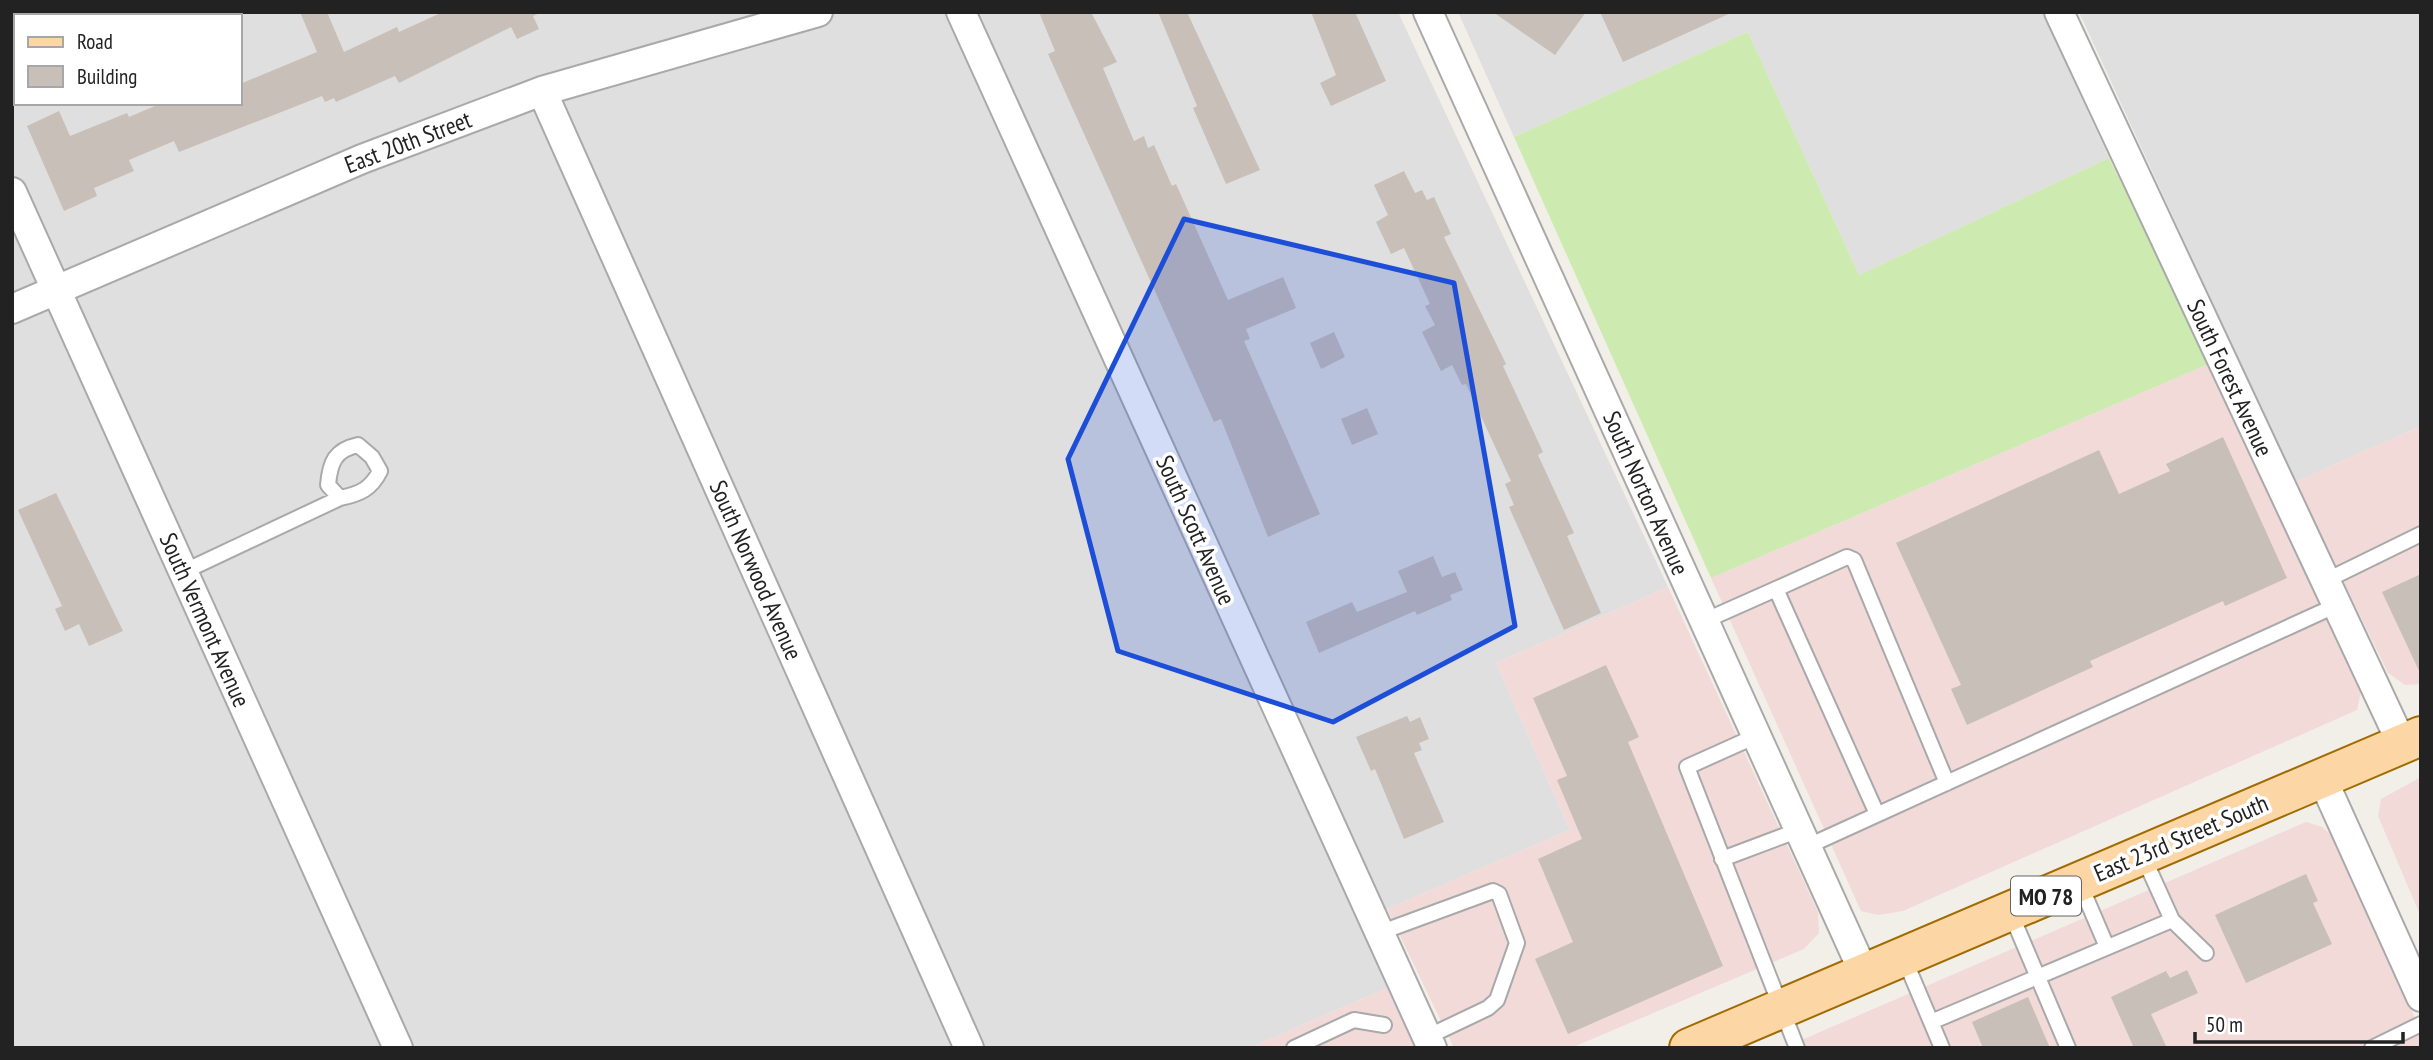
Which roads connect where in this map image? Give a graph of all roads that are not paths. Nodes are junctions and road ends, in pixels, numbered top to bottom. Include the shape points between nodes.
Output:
1 (818, 12) edge
2 (961, 12) edge
3 (1428, 12) edge
4 (2059, 12) edge
5 (542, 91) junction
6 (12, 192) edge
7 (56, 291) junction
8 (12, 309) edge
9 (340, 498) dead end
10 (2421, 534) edge
11 (183, 572) junction
12 (1776, 589) junction
13 (2331, 593) junction
14 (1704, 621) junction
15 (1756, 736) junction
16 (2411, 740) edge
17 (2322, 778) junction
18 (1947, 783) junction
19 (1877, 814) junction
20 (1802, 839) junction
21 (2143, 854) junction
22 (1722, 859) junction
23 (2080, 881) junction
24 (2009, 911) junction
25 (2172, 920) junction
26 (1379, 933) junction
27 (2107, 947) junction
28 (2206, 953) dead end
29 (1903, 956) junction
30 (1864, 973) junction
31 (2037, 976) junction
32 (2421, 997) edge
33 (1779, 1009) junction
34 (1931, 1022) junction
35 (2421, 1024) edge
36 (1384, 1025) dead end
37 (1429, 1042) edge
38 (390, 1045) edge
39 (969, 1048) edge
40 (1294, 1048) edge
41 (1689, 1048) edge
42 (1797, 1048) edge
43 (1942, 1048) edge
44 (2068, 1048) edge
45 (2372, 1048) edge

1 - 5 street, East 20th Street
2 - 26 street, South Scott Avenue
3 - 14 street, South Norton Avenue
4 - 13 street, South Forest Avenue
5 - 7 street, East 20th Street via 362,159
5 - 39 street, South Norwood Avenue
6 - 7 street, South Vermont Avenue
7 - 8 street, East 20th Street
7 - 11 street, South Vermont Avenue
9 - 11 lane
10 - 13 lane
11 - 38 street, South Vermont Avenue
12 - 14 lane
12 - 18 lane via 1847,557 1854,560
12 - 19 lane
13 - 16 street, South Forest Avenue
13 - 18 lane
14 - 15 street, South Norton Avenue
15 - 20 street, South Norton Avenue
15 - 22 lane via 1687,767
16 - 17 main road, East 23rd Street South / MO 78
17 - 21 main road, East 23rd Street South / MO 78
17 - 32 street
18 - 19 lane
19 - 20 lane
20 - 22 lane
20 - 30 street, South Norton Avenue
21 - 23 main road, East 23rd Street South / MO 78
21 - 25 lane
22 - 33 lane
23 - 24 main road, East 23rd Street South / MO 78
23 - 27 lane
24 - 29 main road, East 23rd Street South / MO 78
24 - 31 lane
25 - 27 lane
25 - 28 lane
26 - 37 street, South Scott Avenue
26 - 37 lane via 1493,891 1499,894 1517,943 1497,1000
27 - 31 lane
29 - 30 main road, East 23rd Street South / MO 78
29 - 34 lane
30 - 33 main road, East 23rd Street South / MO 78
31 - 34 lane
31 - 44 lane
33 - 41 main road, East 23rd Street South / MO 78
33 - 42 lane
34 - 43 lane
35 - 45 lane
36 - 40 lane via 1354,1020

